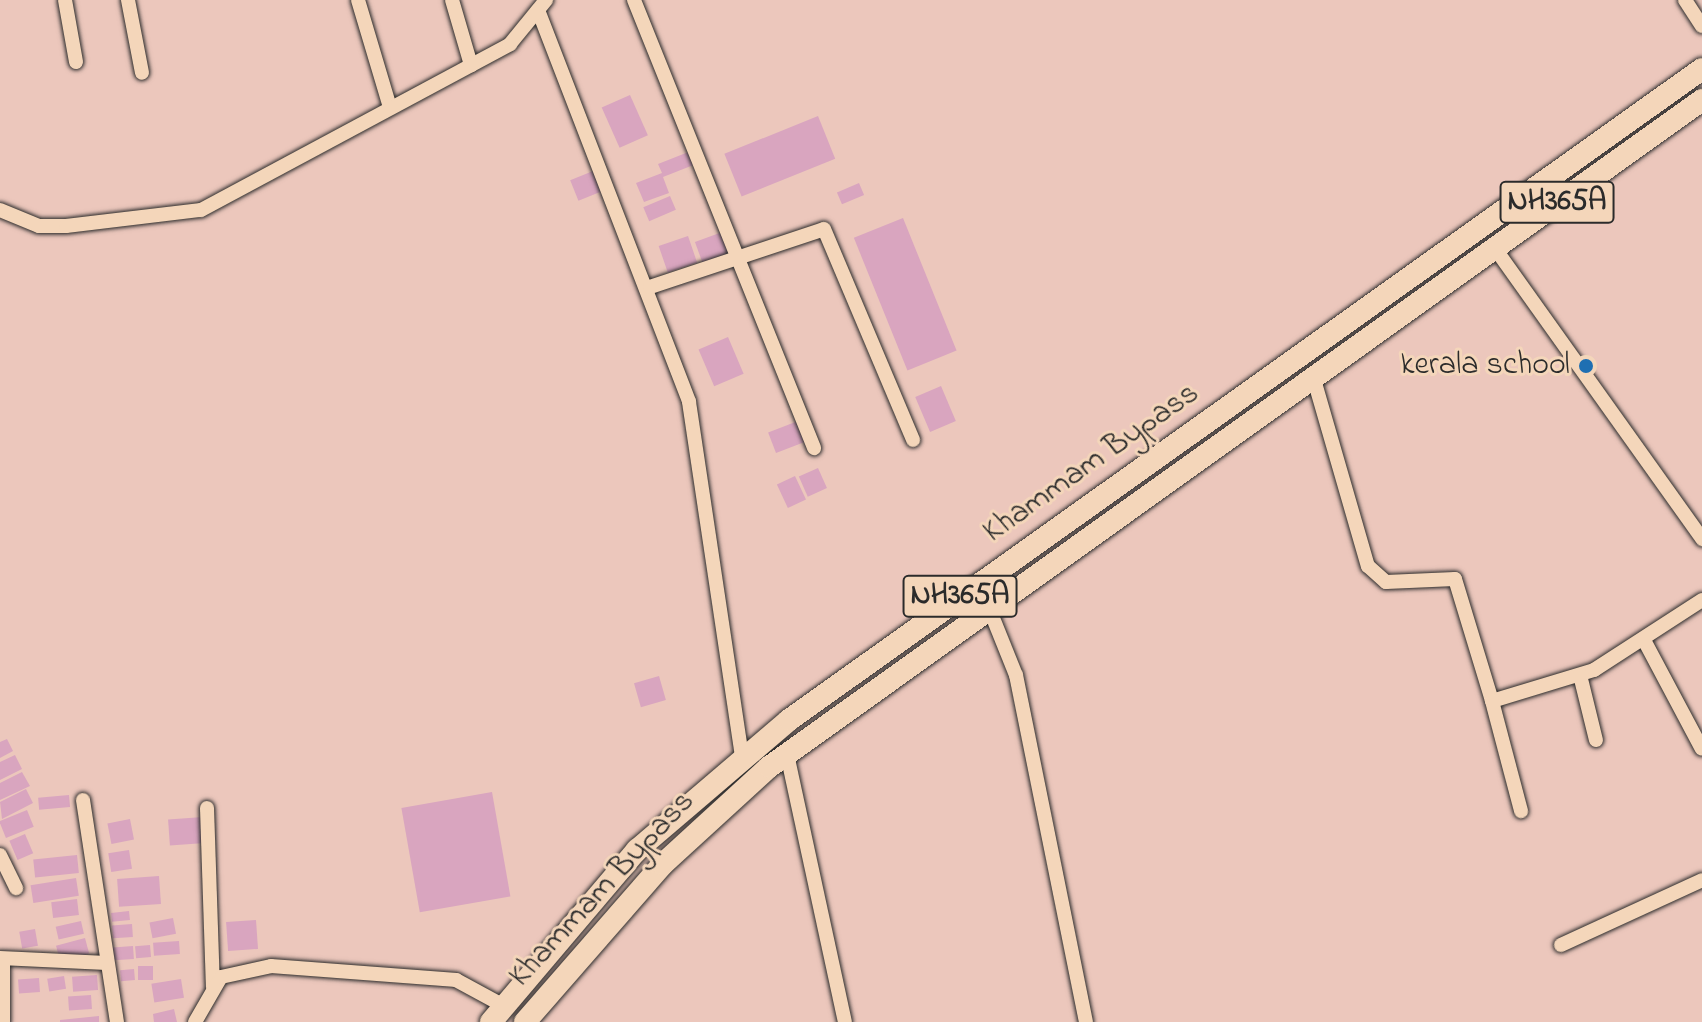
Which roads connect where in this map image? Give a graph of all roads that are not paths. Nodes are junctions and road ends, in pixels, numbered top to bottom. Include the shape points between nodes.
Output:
1 (65, 0) edge
2 (128, 0) edge
3 (358, 0) edge
4 (452, 0) edge
5 (634, 0) edge
6 (1685, 0) edge
7 (542, 5) edge
8 (1702, 26) edge
9 (76, 62) dead end
10 (471, 65) junction
11 (1702, 69) edge
12 (142, 73) dead end
13 (1702, 100) edge
14 (389, 104) junction
15 (0, 210) edge
16 (1488, 237) junction
17 (738, 256) junction
18 (650, 287) junction
19 (1313, 376) junction
20 (913, 440) dead end
21 (814, 448) dead end
22 (1702, 539) edge
23 (1702, 600) edge
24 (989, 608) junction
25 (900, 638) junction
26 (1644, 640) junction
27 (917, 659) junction
28 (1580, 675) junction
29 (1492, 701) junction
30 (1596, 740) dead end
31 (1702, 749) edge
32 (787, 754) junction
33 (742, 757) junction
34 (83, 800) dead end
35 (207, 808) dead end
36 (1521, 811) dead end
37 (0, 855) edge
38 (1702, 880) edge
39 (16, 888) dead end
40 (1561, 945) dead end
41 (1, 958) edge
42 (107, 963) junction
43 (213, 987) junction
44 (497, 1013) edge
45 (3, 1022) edge
46 (117, 1022) edge
47 (195, 1022) edge
48 (525, 1022) edge
49 (845, 1022) edge
50 (1086, 1022) edge

1 - 9 street
2 - 12 street
3 - 14 street
4 - 10 street
5 - 17 street
6 - 8 street
7 - 10 street via 510,44
7 - 18 street
10 - 14 street
11 - 16 highway, Khammam Bypass / NH365A via 1603,141
13 - 16 highway, Khammam Bypass / NH365A via 1619,158
14 - 15 street via 201,210 66,226 39,226
16 - 19 highway, Khammam Bypass / NH365A
16 - 22 street
16 - 25 highway, Khammam Bypass / NH365A
17 - 18 street
17 - 20 street via 815,229 827,231
17 - 21 street
18 - 33 street via 689,402 700,455
19 - 24 highway, Khammam Bypass / NH365A
19 - 29 street via 1368,566 1386,582 1455,579
23 - 26 street
24 - 27 highway, Khammam Bypass / NH365A
24 - 50 street via 1016,675
25 - 27 highway
25 - 33 highway, Khammam Bypass / NH365A
26 - 28 street
26 - 31 street
27 - 32 highway, Khammam Bypass / NH365A
28 - 29 street
28 - 30 street
29 - 36 street
32 - 48 highway, Khammam Bypass / NH365A via 663,864
32 - 49 street
33 - 44 highway, Khammam Bypass / NH365A via 637,850
34 - 42 street
35 - 43 street
37 - 39 street
38 - 40 street
41 - 42 street
41 - 45 street
42 - 46 street
43 - 44 street via 235,970 285,967 456,980
43 - 47 street

